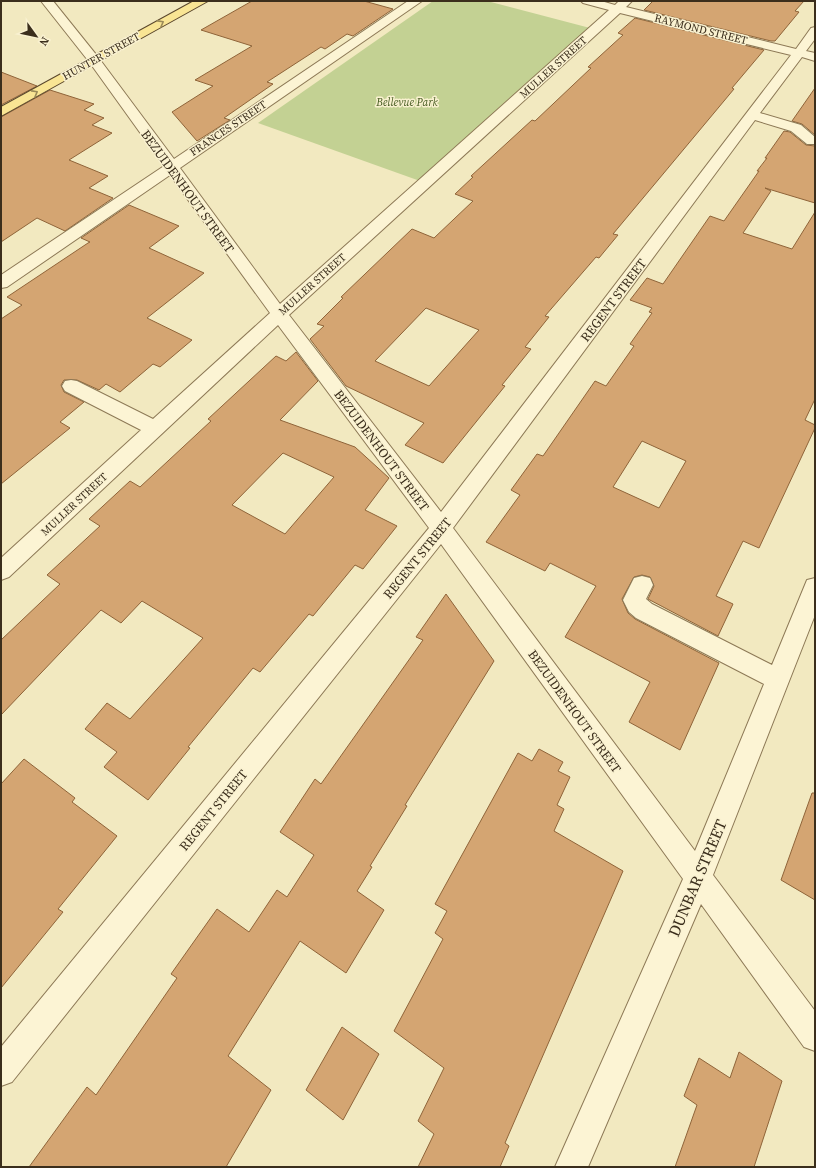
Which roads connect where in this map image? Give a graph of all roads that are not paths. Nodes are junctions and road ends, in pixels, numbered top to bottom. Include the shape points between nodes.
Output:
1 (47, 1) edge
2 (202, 1) edge
3 (416, 1) edge
4 (587, 1) edge
5 (622, 5) edge
6 (815, 31) edge
7 (806, 55) edge
8 (94, 60) junction
9 (1, 112) edge
10 (751, 115) junction
11 (812, 141) dead end
12 (170, 167) junction
13 (1, 283) edge
14 (279, 314) junction
15 (71, 386) dead end
16 (155, 429) junction
17 (441, 528) junction
18 (1, 571) edge
19 (642, 585) dead end
20 (815, 587) edge
21 (777, 679) junction
22 (698, 878) junction
23 (815, 1036) edge
24 (1, 1071) edge
25 (572, 1167) edge

1 - 8 street, BEZUIDENHOUT STREET
8 -> 2 main road, HUNTER STREET
3 - 12 street, FRANCES STREET
4 - 5 street, RAYMOND STREET
5 - 7 street, RAYMOND STREET
5 - 14 street, MULLER STREET
6 - 7 street, REGENT STREET
7 - 10 street, REGENT STREET
9 -> 8 main road, HUNTER STREET
8 - 12 street, BEZUIDENHOUT STREET
10 - 11 street via 796,128
10 - 17 street, REGENT STREET
12 - 13 street, FRANCES STREET
12 - 14 street, BEZUIDENHOUT STREET
14 - 16 street, MULLER STREET
14 - 17 street, BEZUIDENHOUT STREET
15 - 16 street
16 - 18 street, MULLER STREET
17 - 22 street, BEZUIDENHOUT STREET
17 - 24 street, REGENT STREET
19 - 21 street via 634,600 644,610
20 - 21 street, DUNBAR STREET
21 - 22 street, DUNBAR STREET
22 - 23 street, BEZUIDENHOUT STREET
22 - 25 street, DUNBAR STREET

